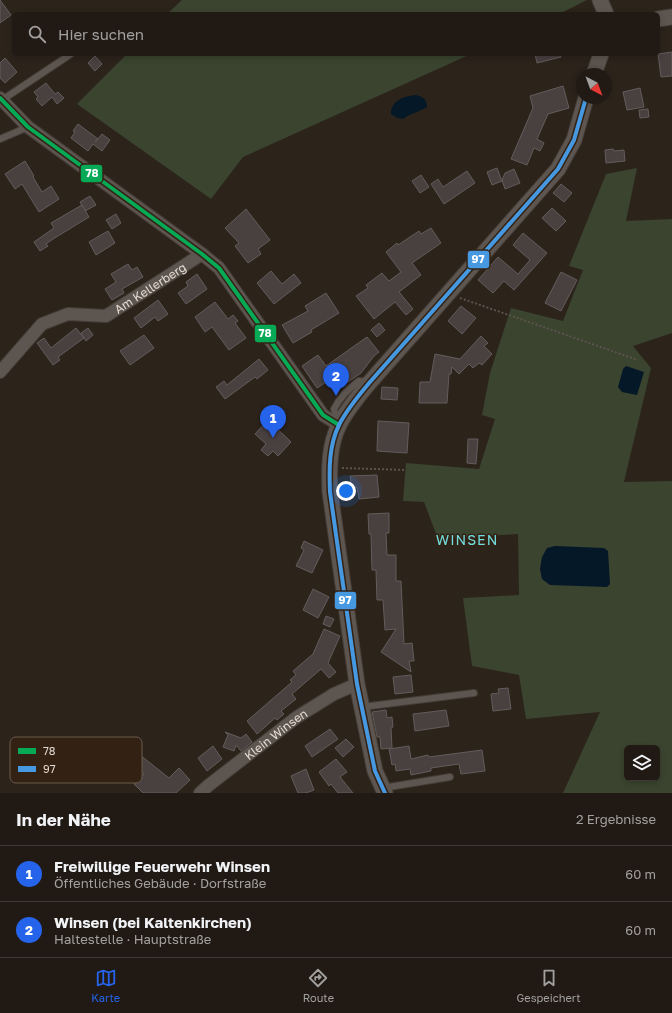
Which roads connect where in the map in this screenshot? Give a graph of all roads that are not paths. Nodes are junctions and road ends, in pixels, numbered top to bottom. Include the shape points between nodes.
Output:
1 (600, 0) edge
2 (605, 12) edge
3 (672, 17) edge
4 (660, 19) edge
5 (69, 56) edge
6 (599, 56) edge
7 (596, 68) edge
8 (1, 99) edge
9 (584, 104) edge
10 (28, 127) junction
11 (0, 139) edge
12 (202, 254) junction
13 (0, 372) edge
14 (339, 425) junction
15 (357, 684) junction
16 (474, 693) dead end
17 (362, 707) junction
18 (450, 777) dead end
19 (384, 790) edge
20 (200, 793) edge

1 - 2 street
3 - 4 street
5 - 8 lane
6 - 7 street
8 - 10 street
9 - 14 street via 574,140 558,170 370,382 353,402
10 - 11 lane
10 - 12 street
12 - 13 street, Am Kellerberg via 106,316 68,314 42,324
12 - 14 street via 219,268 323,414
14 - 15 street via 329,468 330,492
15 - 17 street
15 - 20 street, Klein Winsen via 334,694 297,717
16 - 17 lane
17 - 19 street via 375,771
18 - 19 lane

